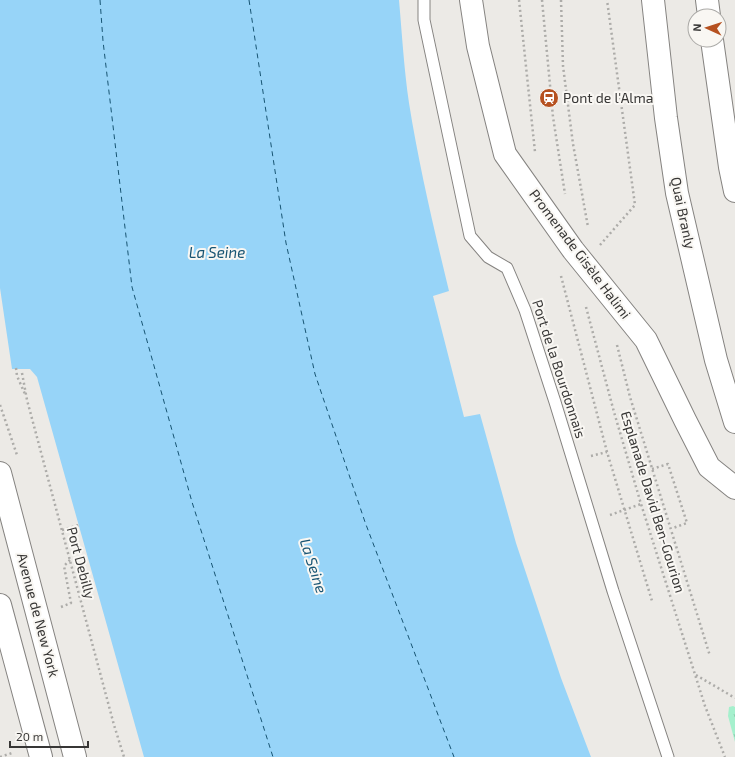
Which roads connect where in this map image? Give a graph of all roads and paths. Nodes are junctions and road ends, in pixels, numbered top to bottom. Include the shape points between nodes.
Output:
1 (424, 0) edge
2 (471, 0) edge
3 (519, 0) edge
4 (542, 0) edge
5 (607, 0) edge
6 (653, 0) edge
7 (713, 48) edge
8 (536, 158) dead end
9 (735, 191) edge
10 (565, 198) dead end
11 (584, 263) junction
12 (560, 273) dead end
13 (584, 300) dead end
14 (16, 368) dead end
15 (22, 373) dead end
16 (27, 400) junction
17 (735, 422) edge
18 (607, 452) junction
19 (600, 454) dead end
20 (652, 469) dead end
21 (0, 473) edge
22 (735, 488) edge
23 (641, 504) junction
24 (609, 515) dead end
25 (79, 525) dead end
26 (673, 528) dead end
27 (62, 530) junction
28 (70, 560) junction
29 (652, 601) dead end
30 (0, 605) edge
31 (57, 608) dead end
32 (696, 674) junction
33 (735, 698) edge
34 (12, 753) dead end
35 (0, 757) edge
36 (41, 757) edge
37 (75, 757) edge
38 (124, 757) edge
39 (668, 757) edge
40 (724, 757) edge

1 - 39 lane, Port de la Bourdonnais via 424,20 470,236 488,257 508,268 525,310
2 - 11 main road, Promenade Gisèle Halimi via 478,46 505,154
3 - 8 path
4 - 10 path via 553,117
5 - 11 path via 635,205
6 - 17 main road, Quai Branly via 677,193 716,360
7 - 9 main road
11 - 22 main road, Promenade Gisèle Halimi via 646,340 709,467
12 - 18 path
13 - 23 path, Esplanade David Ben-Gourion
14 - 16 path
15 - 16 path, Port Debilly
16 - 27 path, Port Debilly
18 - 19 path
18 - 29 path
20 - 26 path via 668,464 687,523
21 - 37 main road, Avenue de New York
23 - 24 path
23 - 32 path, Esplanade David Ben-Gourion
25 - 27 path
27 - 28 path, Port Debilly
28 - 31 path via 64,566 71,603
28 - 38 path, Port Debilly
30 - 36 main road
32 - 33 path
32 - 40 path, Esplanade David Ben-Gourion
34 - 35 path

